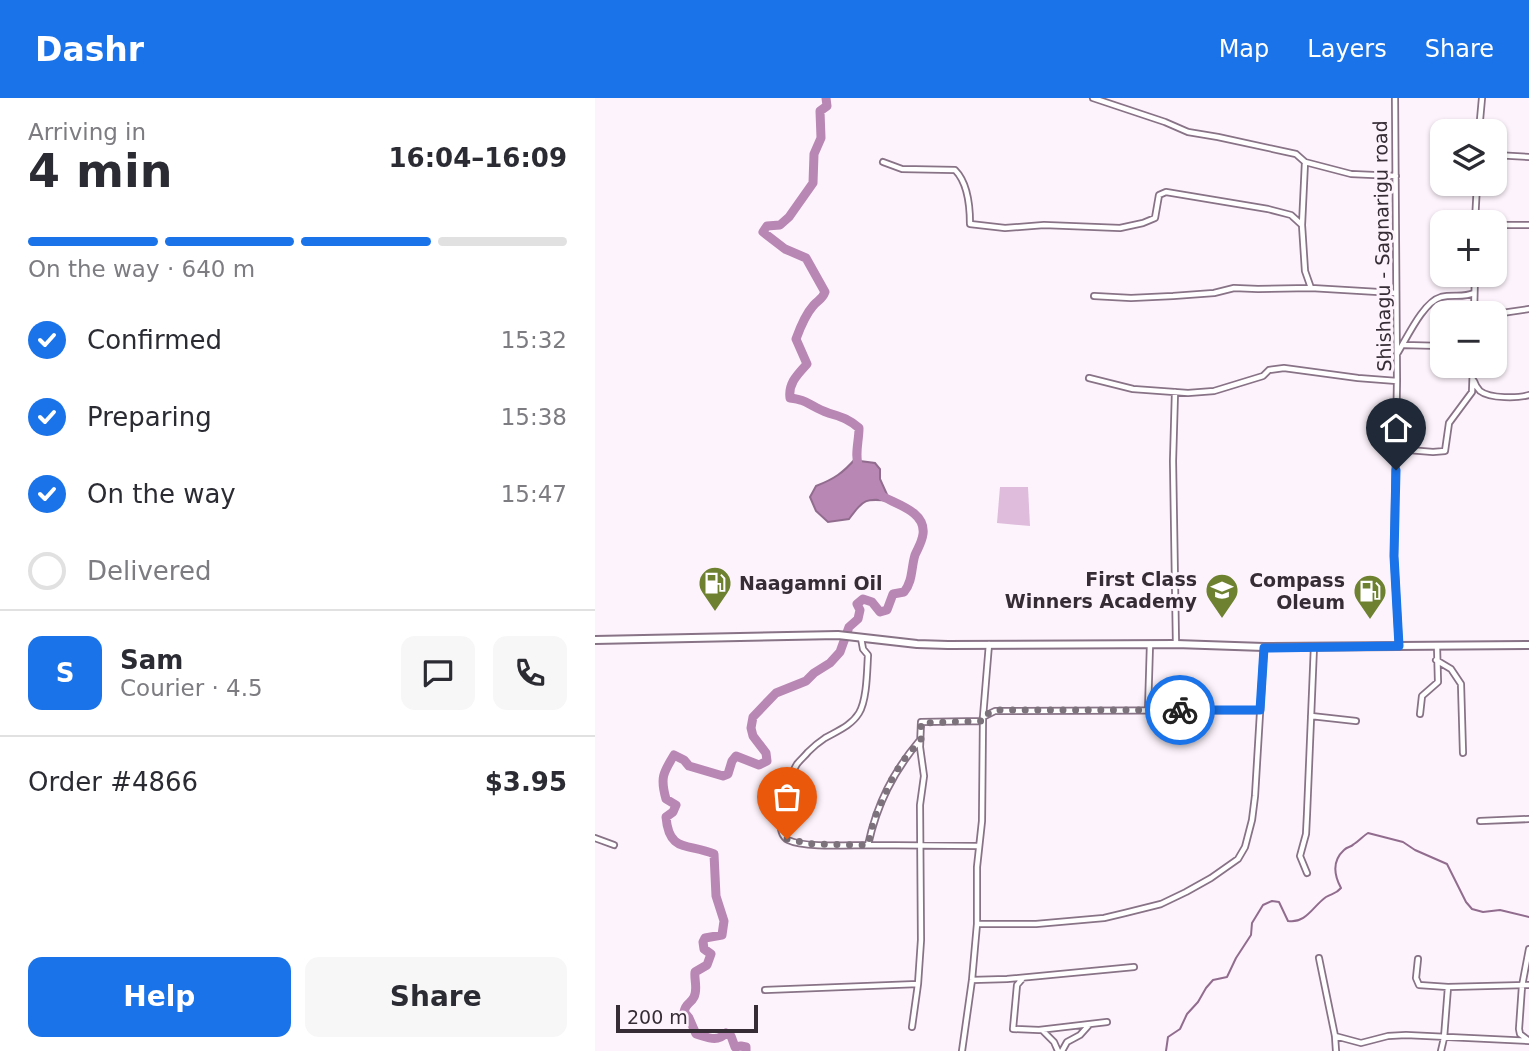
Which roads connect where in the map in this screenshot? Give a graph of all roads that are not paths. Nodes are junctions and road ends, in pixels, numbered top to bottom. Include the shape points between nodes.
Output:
1 (1094, 98) edge
2 (1395, 98) edge
3 (1482, 98) edge
4 (1480, 119) edge
5 (1507, 156) edge
6 (1529, 157) edge
7 (883, 162) dead end
8 (1305, 162) junction
9 (1395, 176) junction
10 (1301, 225) junction
11 (1507, 225) edge
12 (1529, 225) edge
13 (1474, 287) edge
14 (1311, 288) junction
15 (1395, 293) junction
16 (1474, 293) junction
17 (1094, 296) dead end
18 (1474, 301) edge
19 (1529, 309) edge
20 (1507, 312) edge
21 (1403, 345) junction
22 (1430, 346) edge
23 (1397, 355) junction
24 (1089, 378) dead end
25 (1474, 380) joint
26 (1397, 381) junction
27 (1175, 392) junction
28 (1529, 395) edge
29 (1396, 449) junction
30 (861, 638) junction
31 (595, 640) edge
32 (989, 644) junction
33 (1150, 644) junction
34 (1176, 644) junction
35 (1529, 645) edge
36 (1314, 646) junction
37 (1399, 646) junction
38 (1437, 646) junction
39 (1264, 648) junction
40 (1437, 660) junction
41 (984, 704) junction
42 (995, 710) junction
43 (1148, 710) junction
44 (1260, 710) junction
45 (1420, 714) dead end
46 (1311, 716) junction
47 (982, 719) junction
48 (1356, 720) dead end
49 (921, 739) junction
50 (1463, 753) dead end
51 (1529, 819) edge
52 (1480, 821) dead end
53 (595, 838) edge
54 (614, 845) dead end
55 (868, 845) junction
56 (921, 846) junction
57 (979, 846) junction
58 (1307, 873) dead end
59 (977, 924) junction
60 (1529, 949) edge
61 (1319, 958) dead end
62 (1418, 959) dead end
63 (1134, 967) dead end
64 (1023, 977) junction
65 (1007, 979) junction
66 (972, 980) junction
67 (918, 984) junction
68 (1017, 985) junction
69 (1529, 985) edge
70 (1522, 986) junction
71 (1448, 987) junction
72 (765, 990) dead end
73 (1107, 1022) dead end
74 (1090, 1024) junction
75 (912, 1027) dead end
76 (1039, 1030) junction
77 (1335, 1036) junction
78 (1444, 1038) junction
79 (1529, 1041) edge
80 (962, 1051) edge
81 (1060, 1051) edge
82 (1336, 1051) edge
83 (1441, 1051) edge

1 - 8 street via 1188,132 1296,154
2 - 9 street, Shishagu - Sagnarigu road
3 - 4 street
5 - 6 street
7 - 10 street via 902,169 955,170 966,190 970,224 1120,228 1155,218 1159,195 1165,192 1268,209 1291,215
8 - 9 street via 1351,174
8 - 10 street
9 - 15 street, Shishagu - Sagnarigu road
10 - 14 street
11 - 12 street
13 - 16 street
14 - 15 street
14 - 17 street
15 - 23 street, Shishagu - Sagnarigu road
16 - 18 street
16 - 21 street via 1434,300
19 - 20 street
21 - 22 street
21 - 23 street
23 - 26 street, Shishagu - Sagnarigu road
24 - 27 street via 1133,389
25 - 28 street via 1485,394
25 - 29 street via 1472,392 1449,423 1445,451
26 - 27 street via 1284,368 1214,391
26 - 29 street, Shishagu - Sagnarigu road
27 - 34 street
29 - 37 street, Shishagu - Sagnarigu road via 1394,556
30 - 31 main road
30 - 32 main road
30 - 55 street via 868,655 862,708 846,727 824,738 798,764 782,806 781,829 783,836 798,842
32 - 33 main road
32 - 41 street
33 - 34 main road
33 - 43 street
34 - 39 main road
35 - 38 main road
36 - 37 main road
36 - 39 main road
36 - 46 street
37 - 38 main road
38 - 40 street
39 - 44 street
40 - 45 street via 1437,684 1422,696
40 - 50 street via 1451,669 1461,684
41 - 42 street
41 - 47 street
42 - 43 street
42 - 47 street
43 - 44 street
44 - 59 street via 1252,820 1245,847 1227,868 1161,904 1104,918
46 - 48 street
46 - 58 street via 1307,824 1300,856
47 - 49 street via 921,723
47 - 57 street
49 - 55 street via 892,779
49 - 56 street
51 - 52 street
53 - 54 street
55 - 56 street
56 - 57 street
56 - 67 street
57 - 59 street
59 - 66 street
60 - 70 street
61 - 77 street
62 - 71 street via 1419,985
63 - 64 street
64 - 65 street
64 - 68 street
65 - 66 street
65 - 68 street
66 - 80 street
67 - 72 street
67 - 75 street
68 - 76 street via 1013,1029
69 - 70 street
70 - 71 street
70 - 79 street via 1520,1034
71 - 78 street
73 - 74 street
74 - 76 street
74 - 81 street
76 - 81 street via 1045,1031
77 - 78 street via 1361,1043 1388,1036
77 - 82 street
78 - 79 street
78 - 83 street

